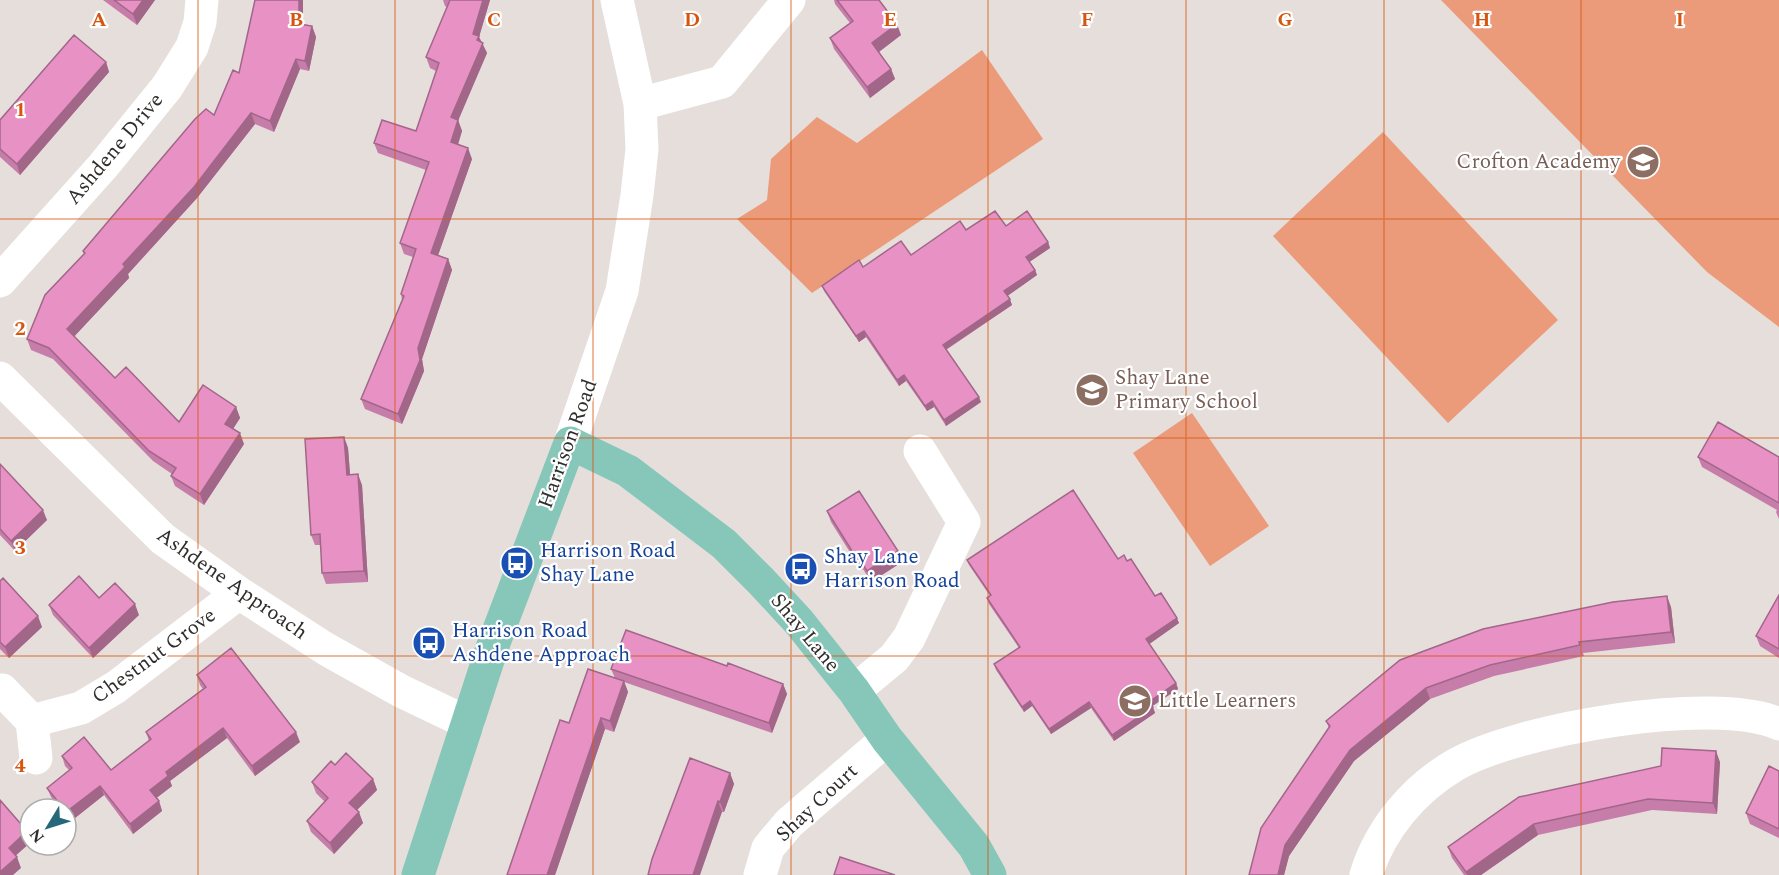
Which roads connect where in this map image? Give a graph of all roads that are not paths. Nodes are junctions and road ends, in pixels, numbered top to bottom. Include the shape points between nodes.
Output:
1 (202, 0) edge
2 (617, 0) edge
3 (789, 1) edge
4 (640, 104) junction
5 (0, 281) edge
6 (0, 378) edge
7 (570, 443) junction
8 (920, 451) dead end
9 (239, 593) junction
10 (2, 690) dead end
11 (854, 691) junction
12 (32, 721) junction
13 (468, 723) junction
14 (1779, 724) edge
15 (887, 739) junction
16 (36, 758) dead end
17 (418, 875) edge
18 (760, 875) edge
19 (990, 875) edge
20 (1366, 875) edge

1 - 5 street, Ashdene Drive via 192,47 167,87 103,166
2 - 4 street, Harrison Road
3 - 4 street via 722,82
4 - 7 street, Harrison Road via 640,161 622,291
6 - 9 street, Ashdene Approach via 163,539
7 - 11 main road, Shay Lane via 628,471 723,544 799,622
7 - 13 main road, Harrison Road via 492,648
8 - 11 street via 964,522 909,638 894,658
9 - 12 street, Chestnut Grove via 116,687 81,708
9 - 13 street, Ashdene Approach via 382,681
10 - 12 street
11 - 15 main road, Shay Lane
12 - 16 street
13 - 17 main road, Harrison Road
14 - 20 street via 1736,715 1656,715 1575,729 1487,751 1456,764 1403,808 1372,854
15 - 18 street, Shay Court via 789,823 768,848
15 - 19 main road, Shay Lane via 974,846

